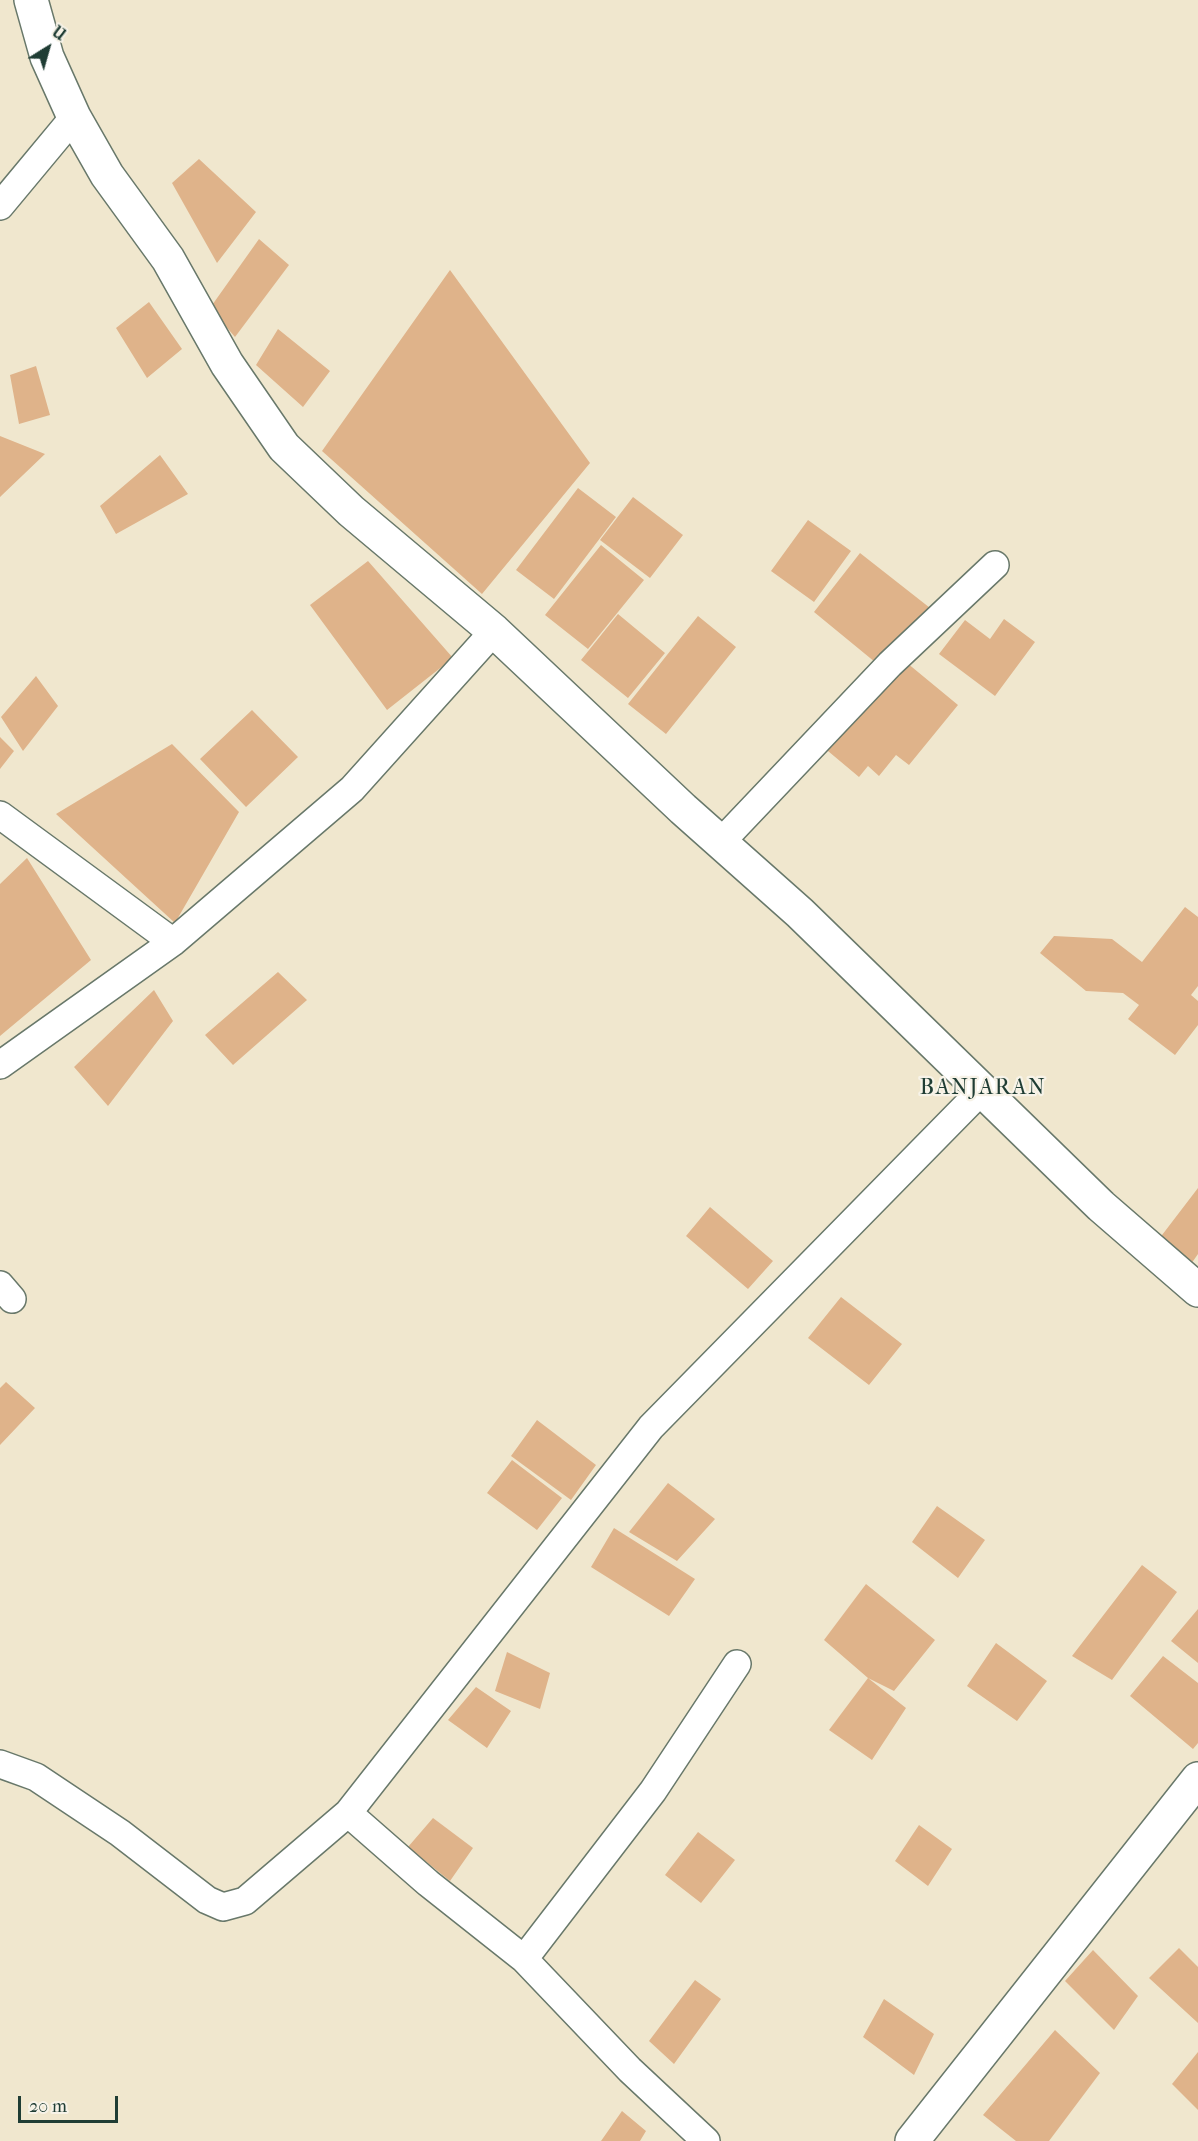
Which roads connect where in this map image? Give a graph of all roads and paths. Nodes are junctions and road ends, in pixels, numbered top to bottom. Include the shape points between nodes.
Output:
1 (31, 0) edge
2 (74, 117) junction
3 (0, 206) edge
4 (995, 565) dead end
5 (494, 631) junction
6 (0, 815) edge
7 (722, 841) junction
8 (173, 942) junction
9 (0, 1065) edge
10 (983, 1089) junction
11 (1198, 1290) edge
12 (737, 1664) dead end
13 (0, 1764) edge
14 (1198, 1779) edge
15 (348, 1814) junction
16 (524, 1959) junction
17 (706, 2141) edge
18 (912, 2141) edge

1 - 2 street via 47,57
2 - 3 street
2 - 5 street via 106,175 168,259 227,364 284,447 351,511
4 - 7 street via 890,664
5 - 7 street
5 - 8 street via 352,789
6 - 8 street
7 - 10 street
8 - 9 street
10 - 11 street via 1101,1206
10 - 15 street via 651,1427
12 - 16 street via 653,1791
13 - 15 street via 36,1777 120,1833 207,1900 223,1906 245,1901
14 - 18 street
15 - 16 street
16 - 17 street via 630,2070

